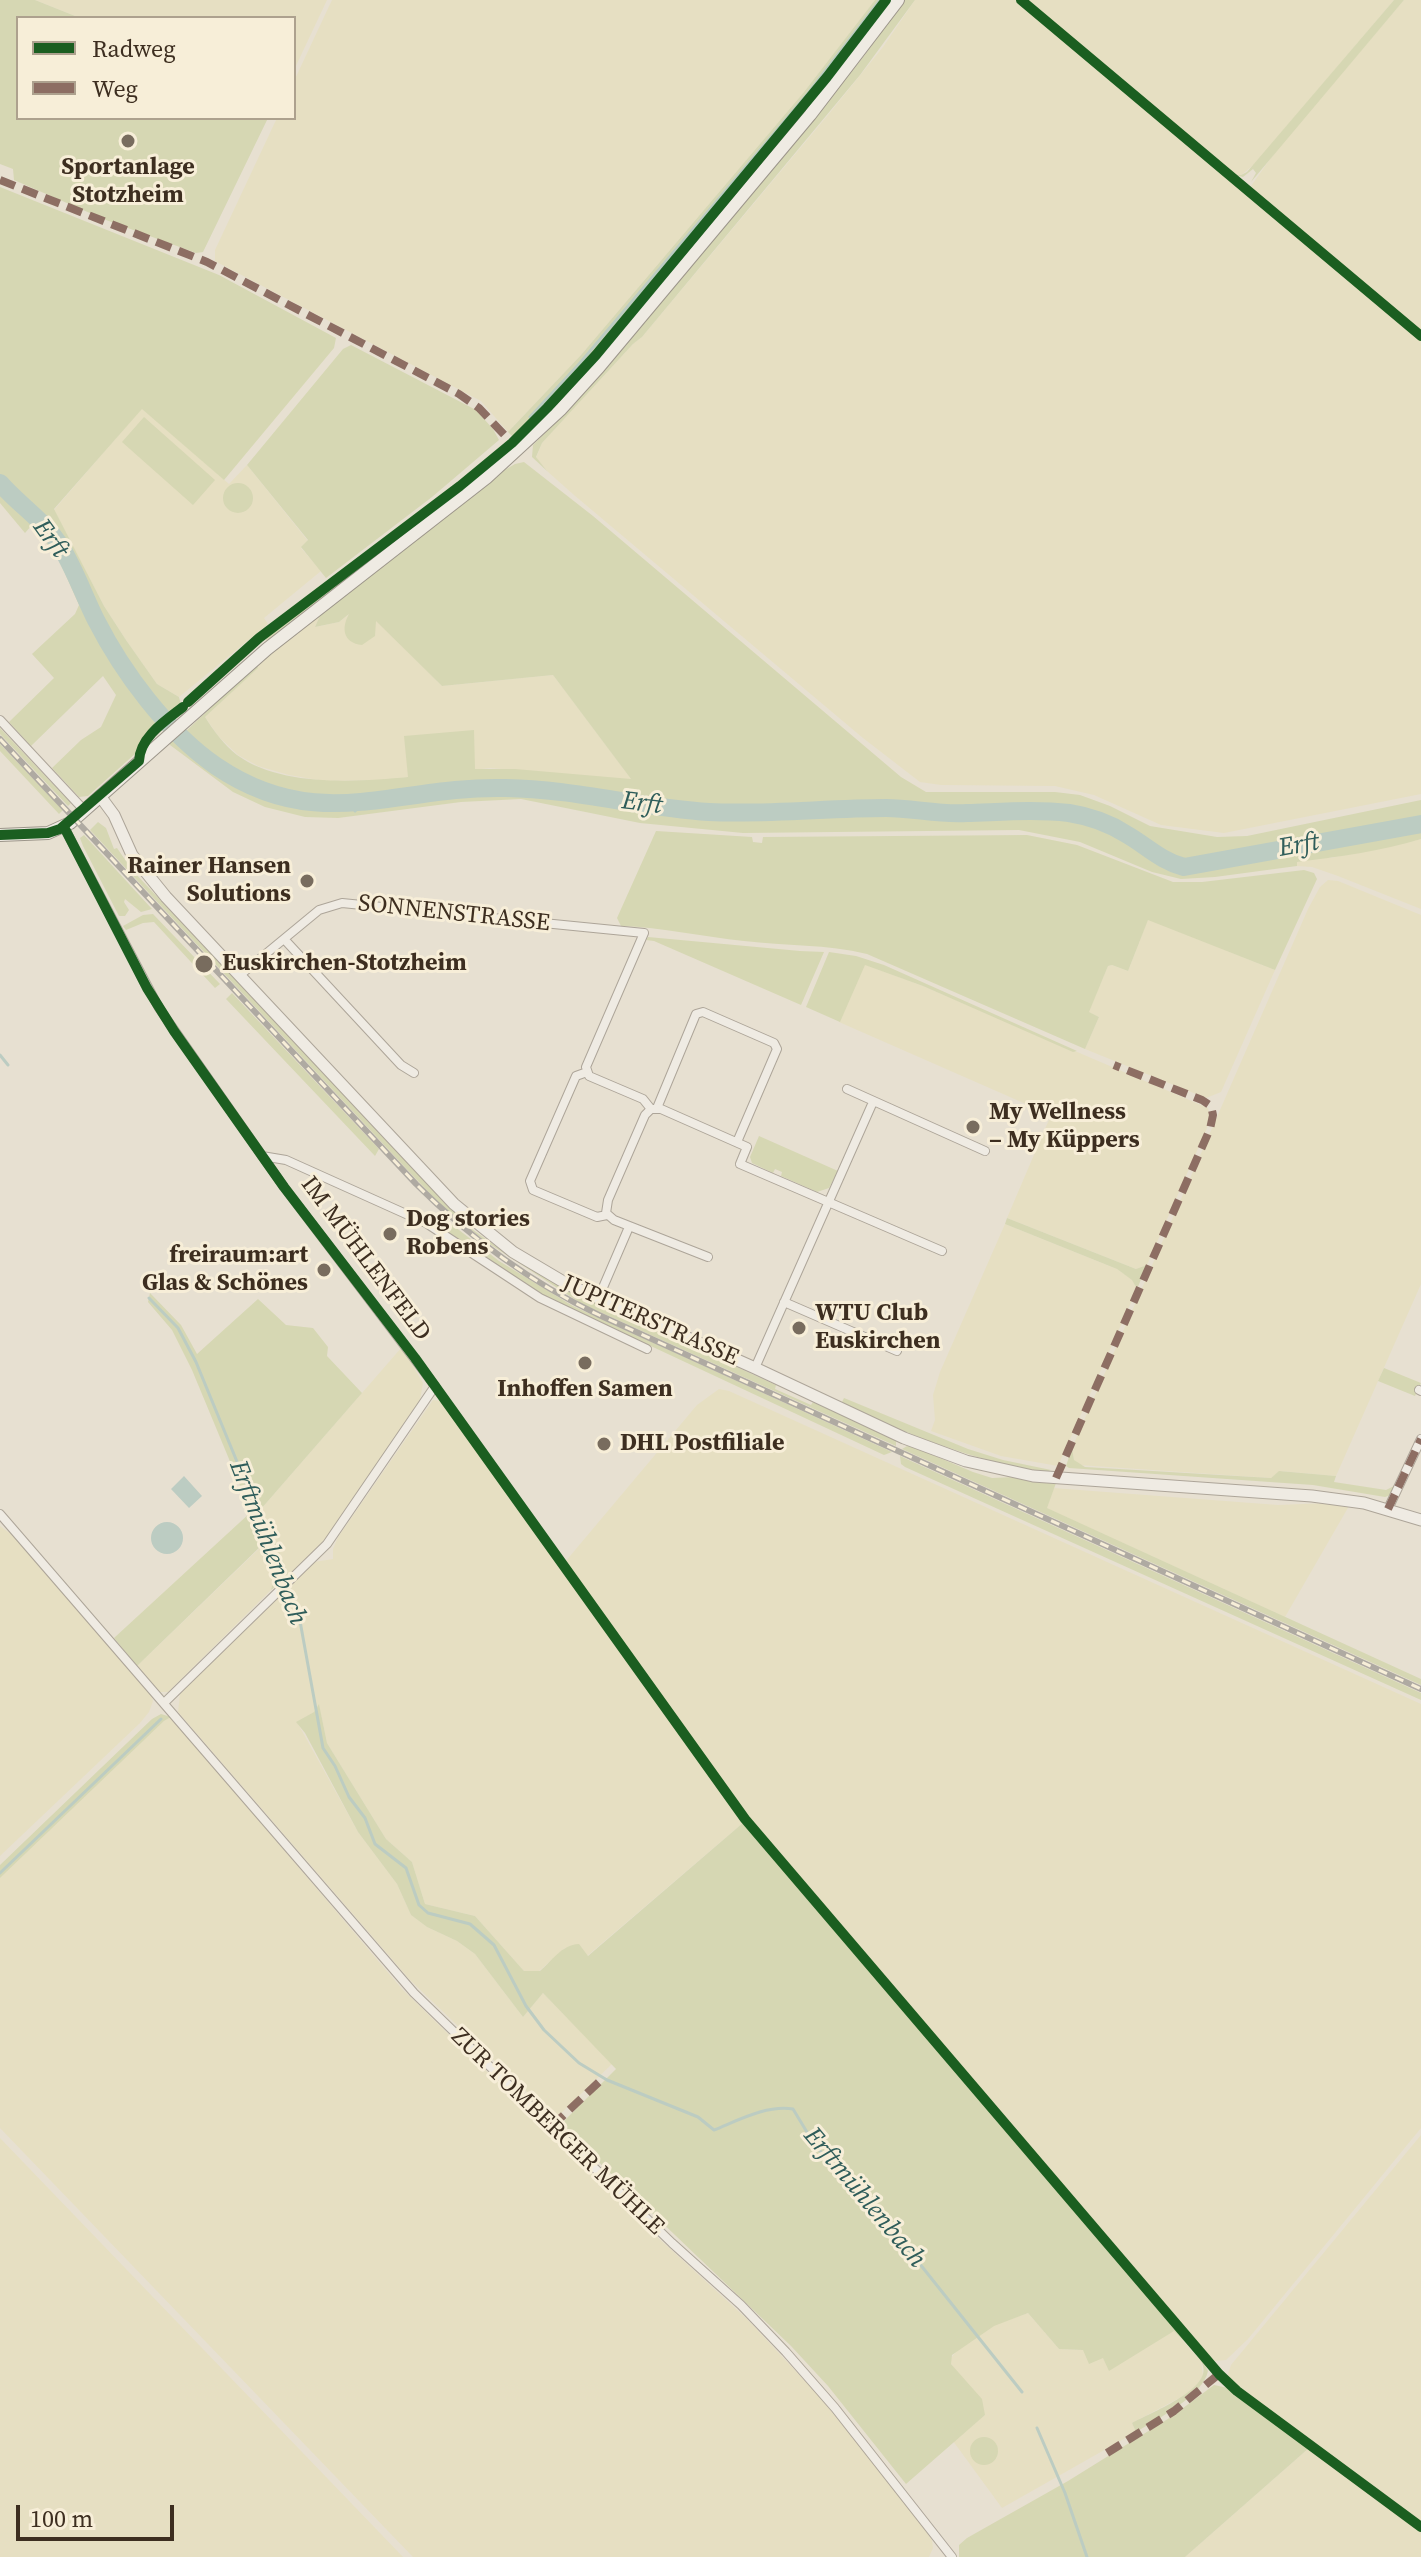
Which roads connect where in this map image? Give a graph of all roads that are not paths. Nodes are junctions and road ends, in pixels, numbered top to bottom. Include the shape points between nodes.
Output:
1 (898, 0) edge
2 (0, 720) edge
3 (100, 796) junction
4 (84, 810) junction
5 (64, 827) junction
6 (0, 835) edge
7 (284, 939) junction
8 (239, 976) junction
9 (587, 1072) junction
10 (414, 1073) dead end
11 (847, 1089) dead end
12 (873, 1102) junction
13 (654, 1108) junction
14 (737, 1142) junction
15 (985, 1151) dead end
16 (262, 1156) junction
17 (828, 1202) junction
18 (607, 1215) junction
19 (629, 1227) junction
20 (942, 1251) dead end
21 (708, 1257) dead end
22 (598, 1299) junction
23 (784, 1302) junction
24 (647, 1349) dead end
25 (897, 1351) dead end
26 (755, 1368) junction
27 (1421, 1439) edge
28 (1388, 1509) junction
29 (0, 1514) edge
30 (1421, 1520) edge
31 (164, 1703) junction
32 (952, 2557) edge

1 - 3 main road via 819,104 561,409 477,486 267,649
2 - 4 street
3 - 4 main road
3 - 8 street, JUPITERSTRASSE via 141,867
4 - 5 main road
5 - 6 main road
5 - 16 street, IM MÜHLENFELD via 147,988
7 - 8 street, SONNENSTRASSE
7 - 9 street, SONNENSTRASSE via 319,910 342,903 644,933
7 - 10 street
8 - 22 street, JUPITERSTRASSE via 464,1213 523,1259
9 - 13 street
9 - 18 street via 576,1076 530,1181 533,1190 597,1217
11 - 12 street
12 - 15 street
12 - 17 street
13 - 14 street
13 - 14 street via 696,1014 703,1012 774,1043 777,1049
13 - 18 street via 645,1115 608,1200
14 - 17 street via 747,1147 740,1164
16 - 24 street via 286,1160 426,1223 532,1293
16 - 31 street, IM MÜHLENFELD via 435,1386 336,1532
17 - 20 street
17 - 23 street
18 - 19 street
19 - 21 street
19 - 22 street
22 - 26 street, JUPITERSTRASSE
23 - 25 street
23 - 26 street
26 - 28 street, JUPITERSTRASSE via 904,1438 1001,1470 1312,1496
27 - 28 street
28 - 30 street, JUPITERSTRASSE
29 - 31 street, ZUR TOMBERGER MÜHLE
31 - 32 street, ZUR TOMBERGER MÜHLE via 414,1993 786,2352

